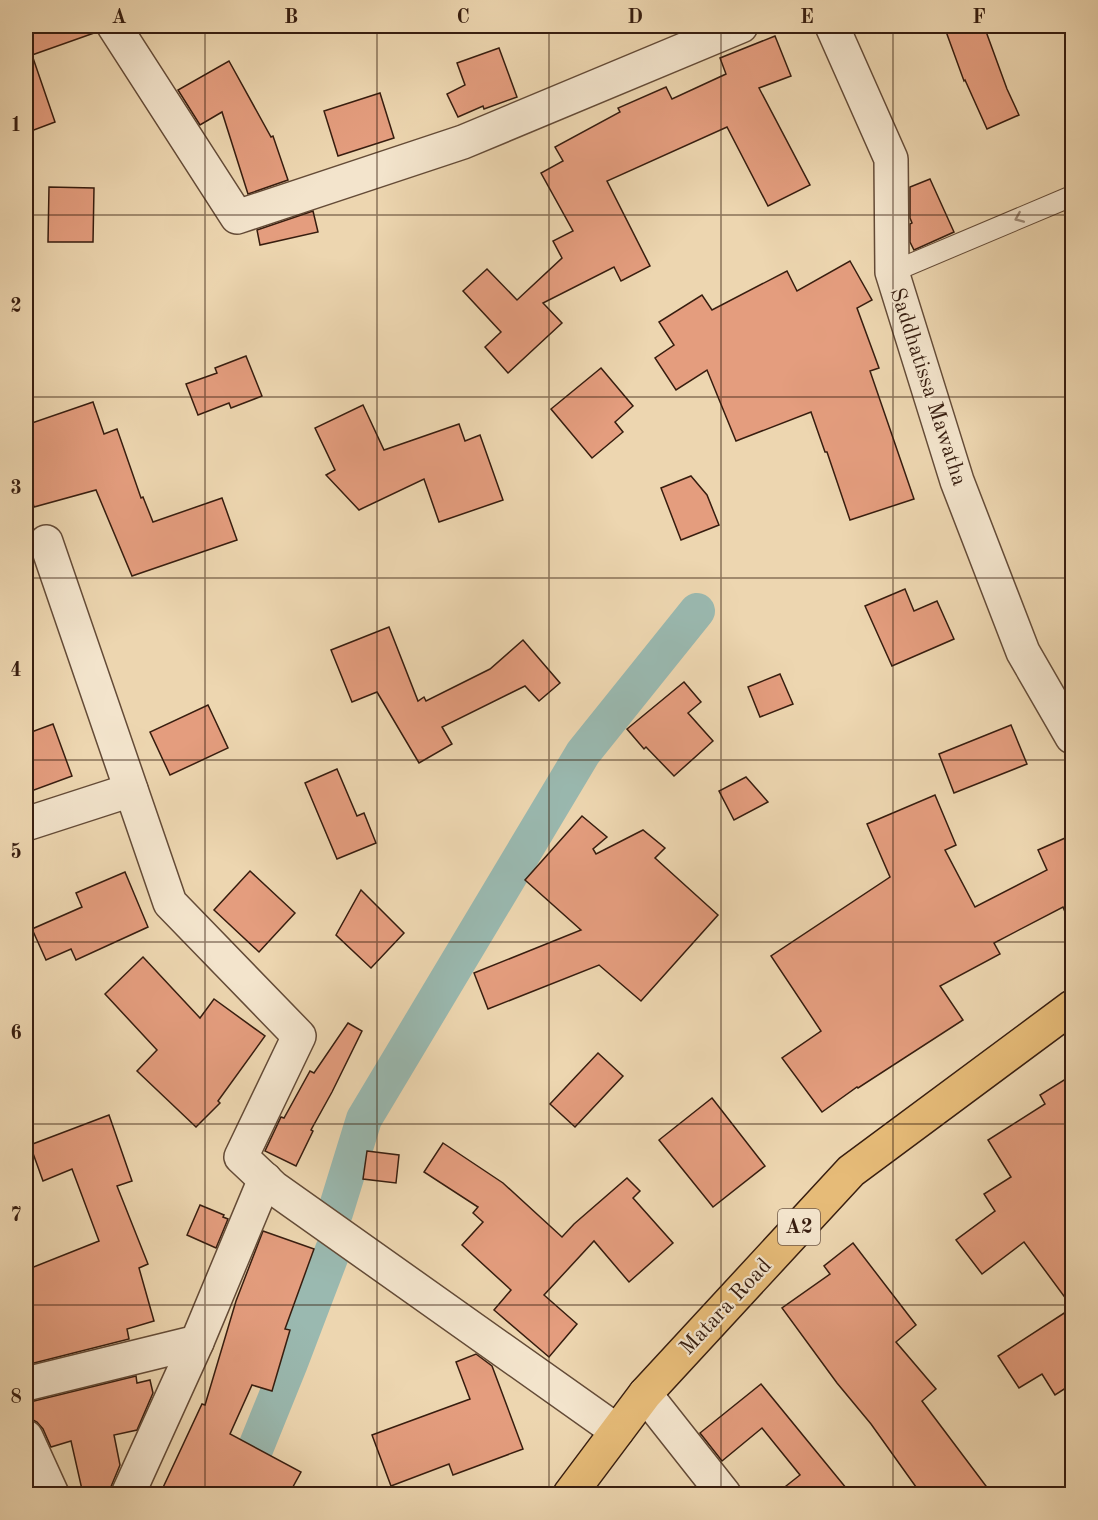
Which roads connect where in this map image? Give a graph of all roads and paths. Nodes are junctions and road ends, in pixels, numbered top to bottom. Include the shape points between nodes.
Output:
1 (114, 26) edge
2 (741, 26) edge
3 (832, 26) edge
4 (1072, 196) edge
5 (892, 272) junction
6 (46, 542) dead end
7 (1072, 737) edge
8 (131, 790) junction
9 (26, 824) edge
10 (1072, 1007) edge
11 (265, 1179) junction
12 (197, 1342) junction
13 (26, 1384) edge
14 (645, 1394) junction
15 (617, 1431) junction
16 (26, 1437) edge
17 (52, 1494) edge
18 (128, 1494) edge
19 (570, 1494) edge
20 (724, 1494) edge

1 - 2 street via 237,217 463,142
3 - 5 street, Saddhatissa Mawatha via 891,159
4 -> 5 lane
5 - 7 street, Saddhatissa Mawatha via 957,481 1018,641
6 - 8 street
8 - 9 street
8 - 11 street via 170,903 299,1036 241,1157
10 - 14 highway, Matara Road / A2 via 851,1172
11 - 12 street
11 - 15 street
12 - 13 street
12 - 18 street
14 - 15 highway, Matara Road / A2
14 - 20 street
15 - 19 highway, Matara Road / A2
16 - 17 street

